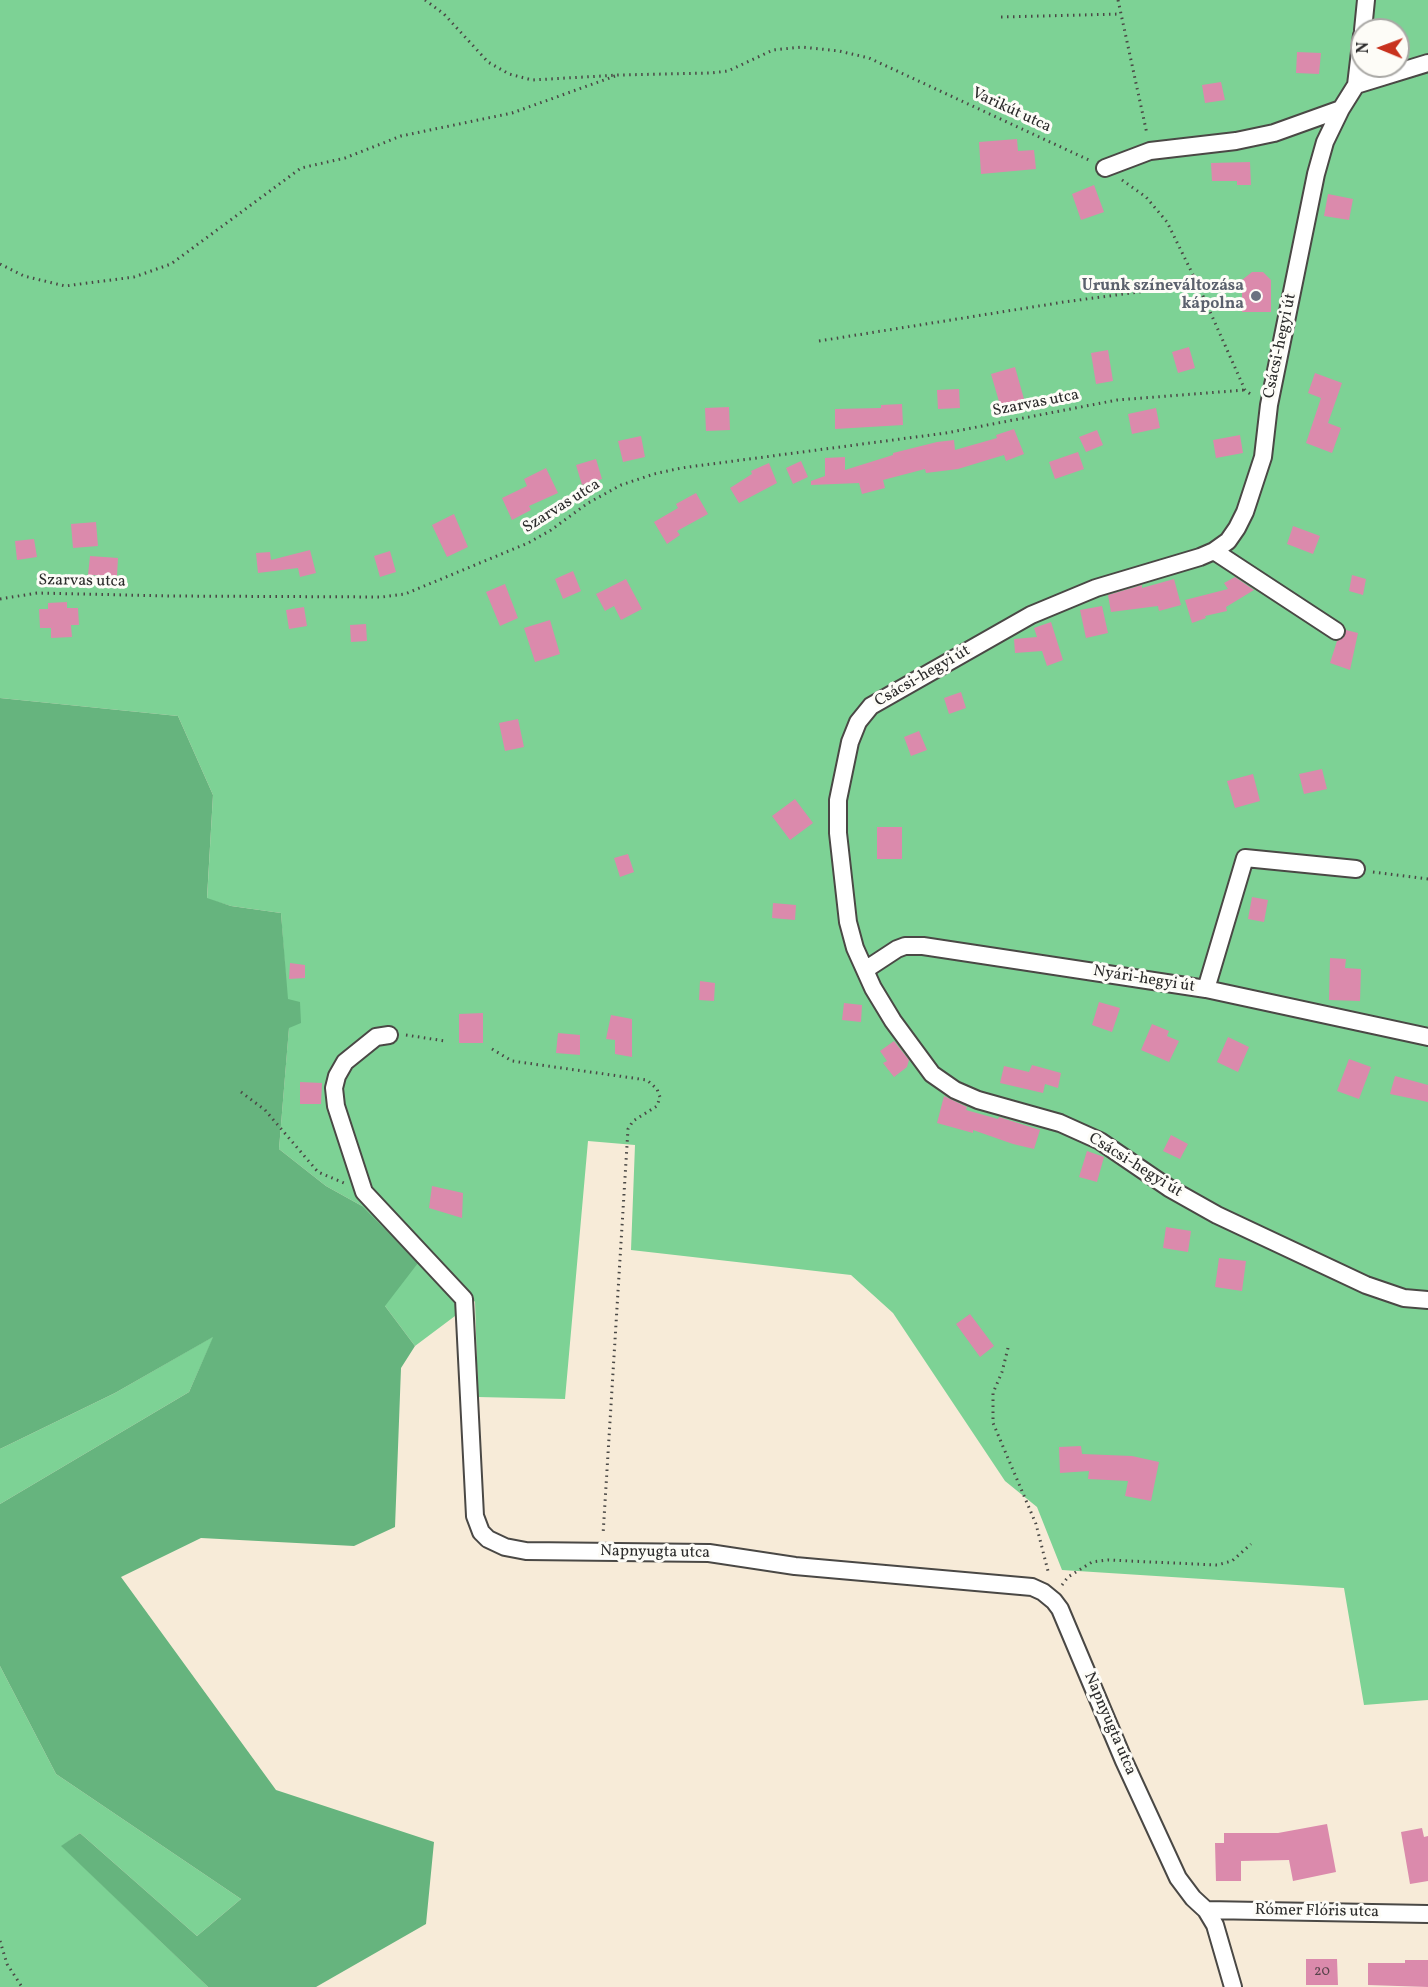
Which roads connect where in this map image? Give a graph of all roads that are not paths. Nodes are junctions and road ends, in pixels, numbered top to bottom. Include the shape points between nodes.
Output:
1 (1366, 0) edge
2 (1364, 18) edge
3 (1428, 63) edge
4 (1357, 78) edge
5 (1356, 85) junction
6 (1341, 109) junction
7 (1105, 168) road end
8 (1214, 551) junction
9 (1336, 632) dead end
10 (1356, 869) road end
11 (865, 970) junction
12 (1206, 989) junction
13 (389, 1035) road end
14 (1428, 1037) edge
15 (1428, 1300) edge
16 (1206, 1910) junction
17 (1428, 1914) edge
18 (1233, 1987) edge

1 - 2 street
3 - 5 street
4 - 5 street, Csácsi-hegyi út
5 - 6 street, Csácsi-hegyi út
6 - 7 street via 1264,135 1150,151
6 - 8 street, Csácsi-hegyi út via 1325,142 1316,174 1269,405 1263,457 1245,512 1228,541
8 - 9 street
8 - 11 street, Csácsi-hegyi út via 1096,588 1031,615 871,706 858,722 850,742 838,800 848,922
10 - 12 street via 1245,858
11 - 12 street, Nyári-hegyi út via 897,949 923,946
11 - 15 street, Csácsi-hegyi út via 893,1021 932,1074 956,1090 989,1104 1060,1123 1100,1141 1217,1215 1366,1285 1404,1298
12 - 14 street, Nyári-hegyi út
13 - 16 street, Napnyugta utca via 376,1037 345,1062 334,1088 336,1106 364,1192 464,1299 476,1516 481,1532 505,1547 526,1551 710,1553 795,1566 1032,1587 1043,1592 1060,1610 1178,1878
16 - 17 street, Rómer Flóris utca
16 - 18 street, Napnyugta utca via 1215,1924

